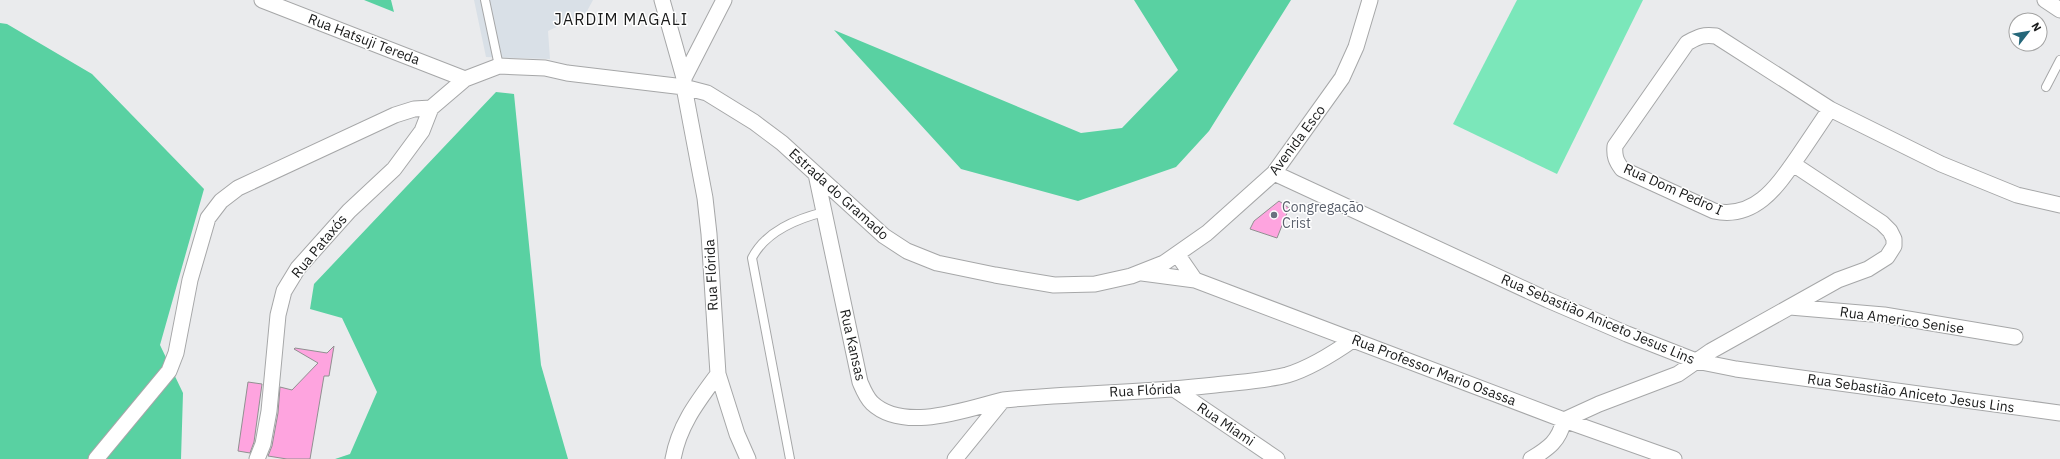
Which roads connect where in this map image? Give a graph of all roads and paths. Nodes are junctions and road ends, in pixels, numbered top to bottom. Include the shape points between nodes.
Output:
1 (262, 0) edge
2 (485, 0) edge
3 (662, 0) edge
4 (724, 0) edge
5 (1370, 0) edge
6 (2045, 0) edge
7 (2060, 10) edge
8 (2060, 60) edge
9 (498, 66) junction
10 (465, 79) junction
11 (684, 83) junction
12 (2046, 87) dead end
13 (431, 108) junction
14 (1830, 109) junction
15 (1793, 164) junction
16 (1274, 173) junction
17 (816, 174) junction
18 (2060, 205) edge
19 (824, 212) junction
20 (1177, 254) junction
21 (1140, 272) junction
22 (1194, 280) junction
23 (1790, 307) junction
24 (2015, 337) dead end
25 (1354, 339) junction
26 (1696, 361) junction
27 (718, 374) junction
28 (1174, 389) junction
29 (1003, 400) junction
30 (2060, 413) edge
31 (1564, 420) junction
32 (96, 459) edge
33 (257, 459) edge
34 (673, 459) edge
35 (748, 459) edge
36 (790, 459) edge
37 (955, 459) edge
38 (1277, 459) edge
39 (1531, 459) edge
40 (1674, 459) edge

1 - 10 street, Rua Hatsuji Tereda
2 - 9 lane
3 - 11 street
4 - 11 street
5 - 16 street, Avenida Esco via 1356,47 1342,78
6 - 7 street
8 - 12 lane
9 - 10 street
9 - 11 street, Estrada do Gramado via 546,68 567,73
10 - 13 street
11 - 17 street, Estrada do Gramado via 707,93 754,122
11 - 27 street, Rua Flórida via 705,198
13 - 32 street via 414,109 395,115 238,188 221,201 208,218 190,280 176,353 169,371
13 - 33 street, Rua Pataxós via 422,131 394,168 349,210 298,268 284,291 278,315 270,411
14 - 15 street, Rua Dom Pedro I
14 - 15 street, Rua Dom Pedro I via 1716,36 1699,36 1687,43 1615,146 1614,155 1622,169 1714,211 1726,214 1737,213 1760,201 1774,190
14 - 18 street via 1940,164 2017,196
15 - 23 street via 1882,224 1890,231 1894,246 1887,257 1868,269 1838,280
16 - 20 street, Avenida Esco
16 - 26 street, Rua Sebastião Aniceto Jesus Lins via 1548,300
17 - 19 street, Rua Kansas
17 - 21 street, Estrada do Gramado via 884,236 907,251 937,263 1054,284 1095,284
19 - 29 street, Rua Kansas via 860,382 873,404 885,412 914,418 935,416
19 - 36 lane via 785,225 759,246 752,258
20 - 21 street, Avenida Esco
20 - 22 street
21 - 22 street, Rua Professor Mario Osassa
22 - 25 street, Rua Professor Mario Osassa
23 - 24 street, Rua Americo Senise via 1884,315
23 - 26 street
25 - 28 street, Rua Flórida via 1313,364 1289,374 1263,380
25 - 31 street, Rua Professor Mario Osassa
26 - 30 street, Rua Sebastião Aniceto Jesus Lins via 1736,369
26 - 31 street via 1666,380 1599,404
27 - 34 street via 690,413 676,443
27 - 35 street, Rua Flórida via 737,434
28 - 29 street, Rua Flórida
28 - 38 street, Rua Miami
29 - 37 street
31 - 39 street via 1561,433 1556,440
31 - 40 street, Rua Professor Mario Osassa

